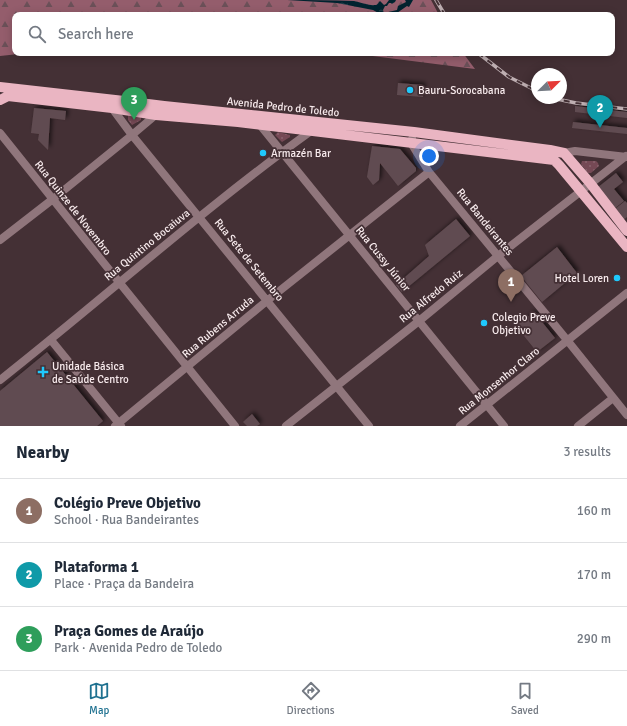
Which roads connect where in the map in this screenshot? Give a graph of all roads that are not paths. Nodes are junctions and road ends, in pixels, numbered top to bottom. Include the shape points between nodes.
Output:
1 (0, 87) edge
2 (0, 100) edge
3 (112, 104) junction
4 (164, 106) junction
5 (156, 115) junction
6 (238, 118) junction
7 (260, 125) junction
8 (310, 131) junction
9 (414, 132) junction
10 (0, 133) edge
11 (132, 135) junction
12 (411, 143) junction
13 (281, 152) junction
14 (564, 153) junction
15 (626, 156) edge
16 (429, 172) junction
17 (590, 183) junction
18 (581, 191) junction
19 (53, 199) junction
20 (199, 217) junction
21 (627, 231) edge
22 (349, 236) junction
23 (0, 240) edge
24 (627, 247) edge
25 (498, 256) junction
26 (119, 282) junction
27 (627, 293) edge
28 (268, 300) junction
29 (419, 321) junction
30 (51, 340) junction
31 (567, 340) junction
32 (187, 366) junction
33 (0, 380) edge
34 (337, 385) junction
35 (613, 398) junction
36 (486, 405) junction
37 (627, 415) edge
38 (118, 425) edge
39 (235, 426) edge
40 (286, 426) edge
41 (369, 426) edge
42 (460, 426) edge
43 (504, 426) edge
44 (578, 426) edge

1 - 3 main road, Avenida Pedro de Toledo
2 - 3 main road, Avenida Pedro de Toledo via 8,96
3 - 4 main road, Avenida Pedro de Toledo via 124,101
3 - 5 main road, Avenida Pedro de Toledo
3 - 11 street, Rua Sete de Setembro
4 - 5 street
4 - 6 main road, Avenida Pedro de Toledo
5 - 6 main road, Avenida Pedro de Toledo
5 - 11 street
6 - 7 main road, Avenida Pedro de Toledo
6 - 9 main road, Avenida Pedro de Toledo
7 - 8 main road, Avenida Pedro de Toledo
7 - 13 street, Rua Cussy Júnior
8 - 12 main road, Avenida Pedro de Toledo
8 - 13 street, Rua Quintino Bocaiuva
9 - 12 street
9 - 14 main road, Avenida Pedro de Toledo
10 - 19 street, Rua Quinze de Novembro
11 - 19 street
11 - 20 street, Rua Sete de Setembro
12 - 16 street, Rua Bandeirantes
12 - 18 main road, Avenida Pedro de Toledo via 554,160
13 - 20 street, Rua Quintino Bocaiuva
13 - 22 street, Rua Cussy Júnior
14 - 15 street via 575,151
14 - 17 main road
15 - 17 street, Rua Alfredo Ruiz
16 - 22 street, Rua Rubens Arruda
16 - 25 street, Rua Bandeirantes
17 - 18 street, Rua Alfredo Ruiz
17 - 21 main road
18 - 24 main road
18 - 25 street, Rua Alfredo Ruiz
19 - 23 street
19 - 26 street, Rua Quinze de Novembro
20 - 26 street, Rua Quintino Bocaiuva
20 - 28 street, Rua Sete de Setembro
22 - 28 street, Rua Rubens Arruda
22 - 29 street, Rua Cussy Júnior
25 - 29 street, Rua Alfredo Ruiz
25 - 31 street, Rua Bandeirantes
26 - 30 street, Rua Quintino Bocaiuva
26 - 32 street, Rua Quinze de Novembro
27 - 31 street, Rua Monsenhor Claro
28 - 32 street, Rua Rubens Arruda
28 - 34 street, Rua Sete de Setembro
29 - 34 street, Rua Alfredo Ruiz
29 - 36 street, Rua Cussy Júnior
30 - 33 street, Rua Quintino Bocaiuva
30 - 38 street
31 - 35 street, Rua Bandeirantes
31 - 36 street, Rua Monsenhor Claro
32 - 38 street, Rua Rubens Arruda
32 - 39 street, Rua Quinze de Novembro
34 - 40 street, Rua Alfredo Ruiz
34 - 41 street, Rua Sete de Setembro
35 - 37 street, Rua Bandeirantes
35 - 44 street
36 - 42 street, Rua Monsenhor Claro
36 - 43 street, Rua Cussy Júnior

